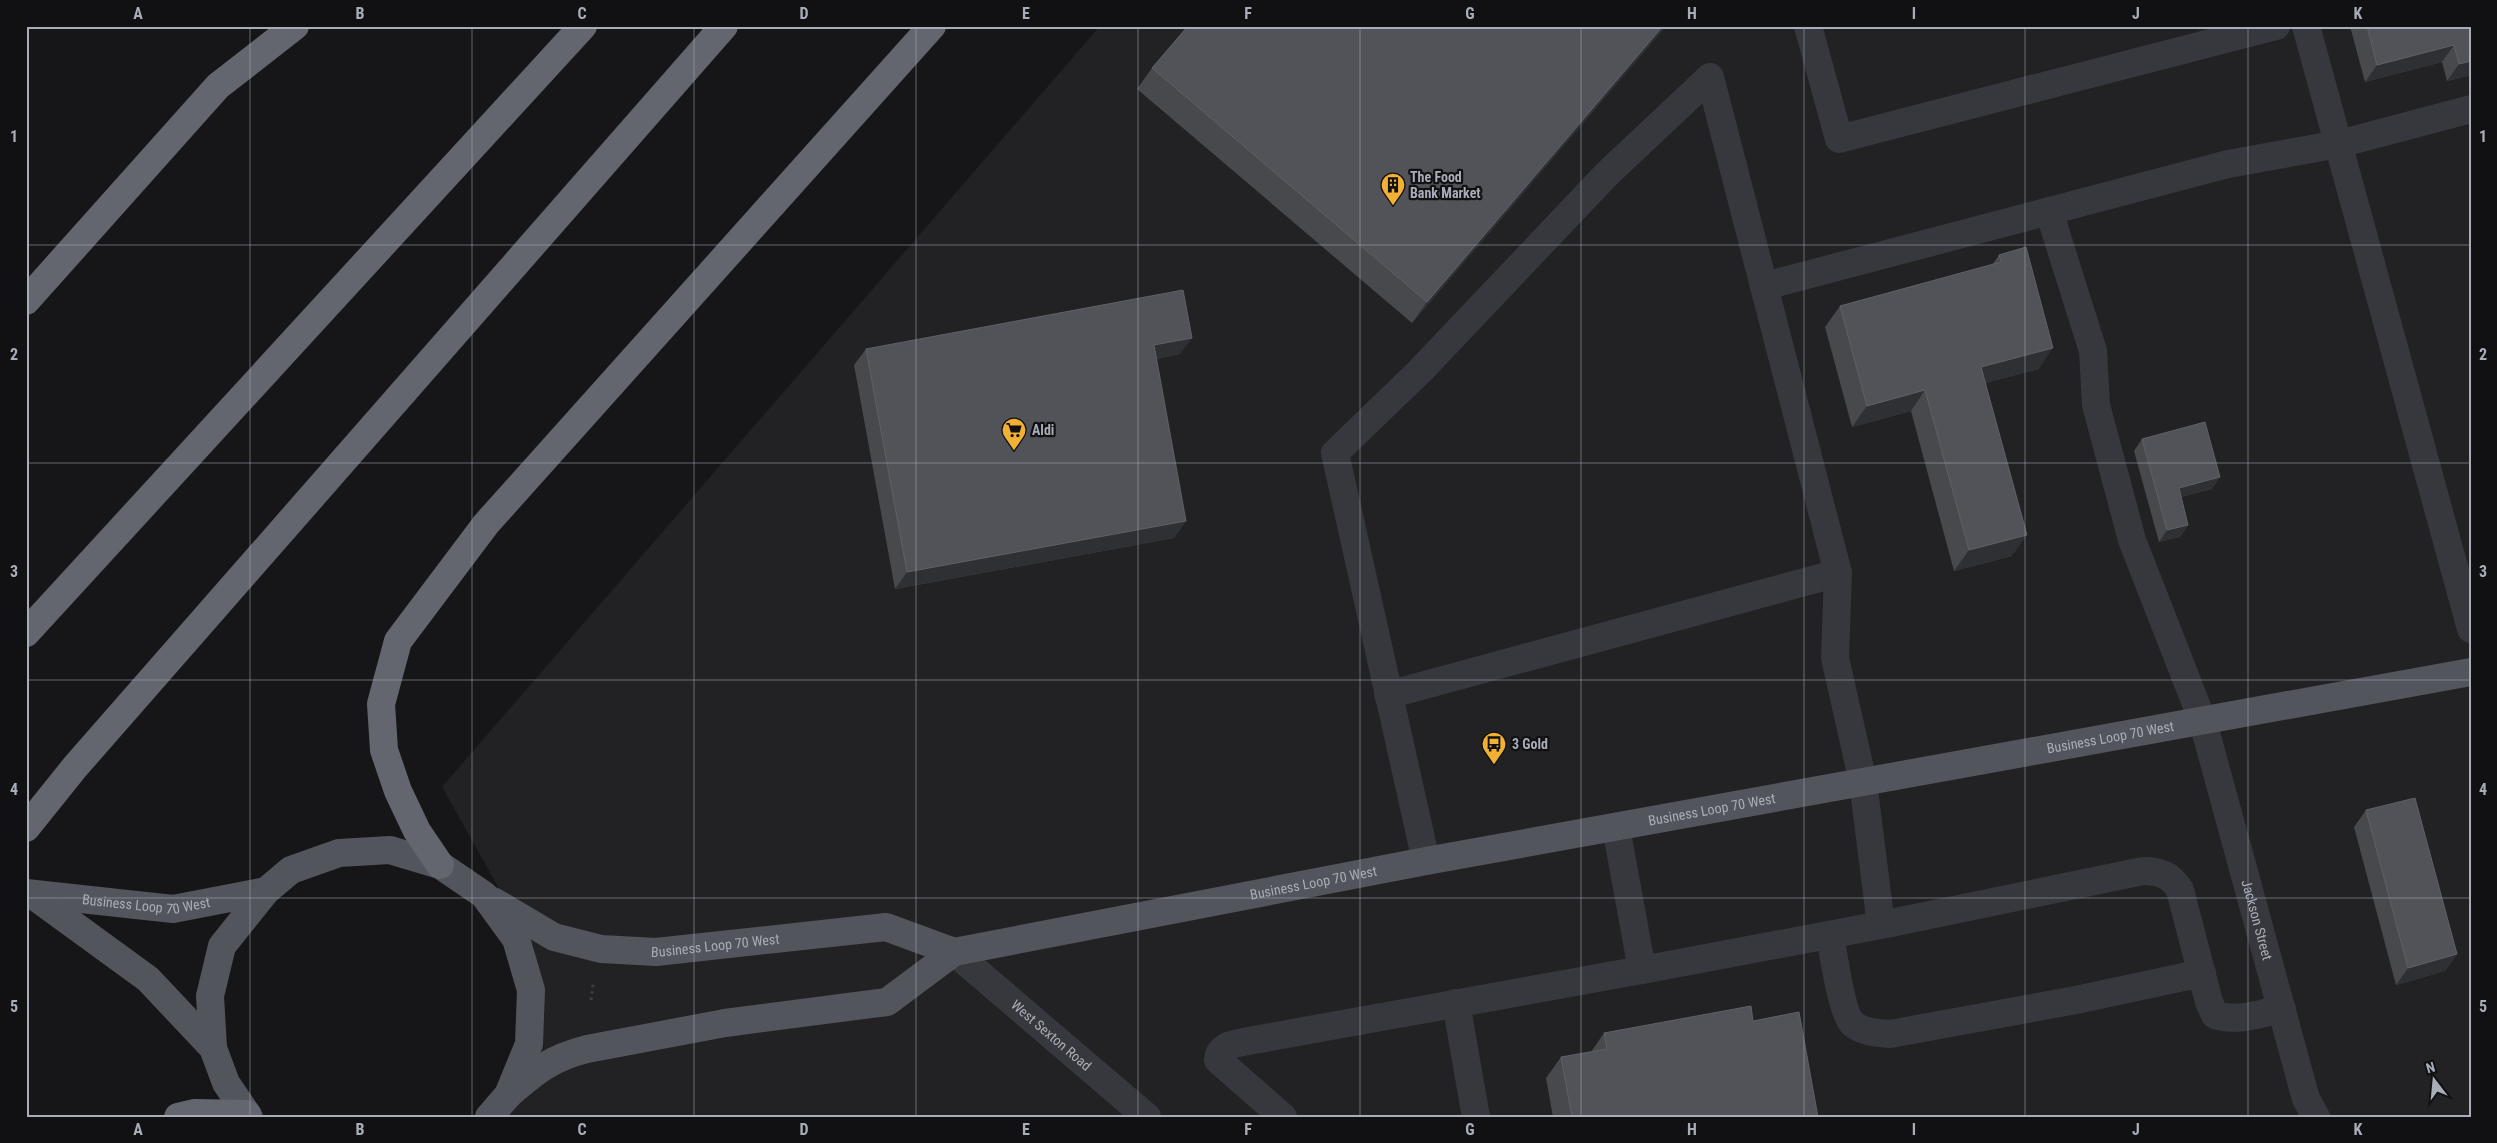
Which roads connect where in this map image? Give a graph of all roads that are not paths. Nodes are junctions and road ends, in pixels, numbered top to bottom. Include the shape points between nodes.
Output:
1 (295, 26) edge
2 (583, 26) edge
3 (724, 26) edge
4 (932, 26) edge
5 (1808, 26) edge
6 (2276, 26) edge
7 (2306, 26) edge
8 (2471, 109) edge
9 (2339, 144) junction
10 (2049, 211) junction
11 (1765, 286) junction
12 (26, 301) edge
13 (1838, 573) junction
14 (2471, 629) edge
15 (26, 633) edge
16 (2471, 672) edge
17 (1388, 695) junction
18 (2203, 722) junction
19 (1863, 782) junction
20 (1616, 827) junction
21 (26, 828) edge
22 (1426, 861) junction
23 (440, 864) junction
24 (266, 891) junction
25 (30, 894) edge
26 (484, 895) junction
27 (1881, 925) junction
28 (1830, 935) junction
29 (954, 952) junction
30 (1642, 970) junction
31 (2202, 973) junction
32 (1456, 1003) junction
33 (2282, 1009) junction
34 (213, 1048) junction
35 (508, 1095) junction
36 (2304, 1111) edge
37 (248, 1116) edge
38 (178, 1117) edge
39 (489, 1117) edge
40 (1147, 1117) edge
41 (1283, 1117) edge
42 (1476, 1117) edge

1 - 12 highway via 218,86
2 - 15 highway
3 - 21 highway
4 - 23 highway via 486,524 398,641 381,704 384,750 398,791 417,831
5 - 6 street via 1839,139
7 - 9 street
8 - 9 street
9 - 10 street via 2228,164
9 - 14 street
10 - 11 street
10 - 18 street, Jackson Street via 2093,351 2096,405 2132,540
11 - 13 street
11 - 17 street via 1710,77 1608,174 1420,372 1335,453
13 - 17 street
13 - 19 street via 1835,658
16 - 18 main road, Business Loop 70 West
17 - 22 street
18 - 19 main road, Business Loop 70 West
18 - 33 street, Jackson Street
19 - 20 main road, Business Loop 70 West
19 - 27 street
20 - 22 main road, Business Loop 70 West
20 - 30 street
22 - 29 main road, Business Loop 70 West
23 - 24 main road via 390,850 339,853 291,870
23 - 26 main road
24 - 25 main road, Business Loop 70 West via 173,909
24 - 34 main road via 222,946 210,996
25 - 34 main road via 148,979
26 - 29 main road, Business Loop 70 West via 554,937 601,949 656,952 886,927
26 - 35 main road via 516,939 532,990 529,1044
27 - 28 street
27 - 31 street via 2143,871 2159,871 2174,880 2180,890
28 - 30 street
28 - 31 street via 1844,1008 1852,1023 1866,1031 1890,1034
29 - 35 main road, Business Loop 70 West via 887,1002 725,1023 568,1053 543,1065
29 - 40 street, West Sexton Road
30 - 32 street
31 - 33 street via 2215,1014 2226,1018 2245,1018
32 - 41 street via 1222,1049 1218,1060
32 - 42 street
33 - 36 street, Jackson Street
34 - 37 main road via 226,1083
35 - 39 main road
37 - 38 highway via 195,1113

